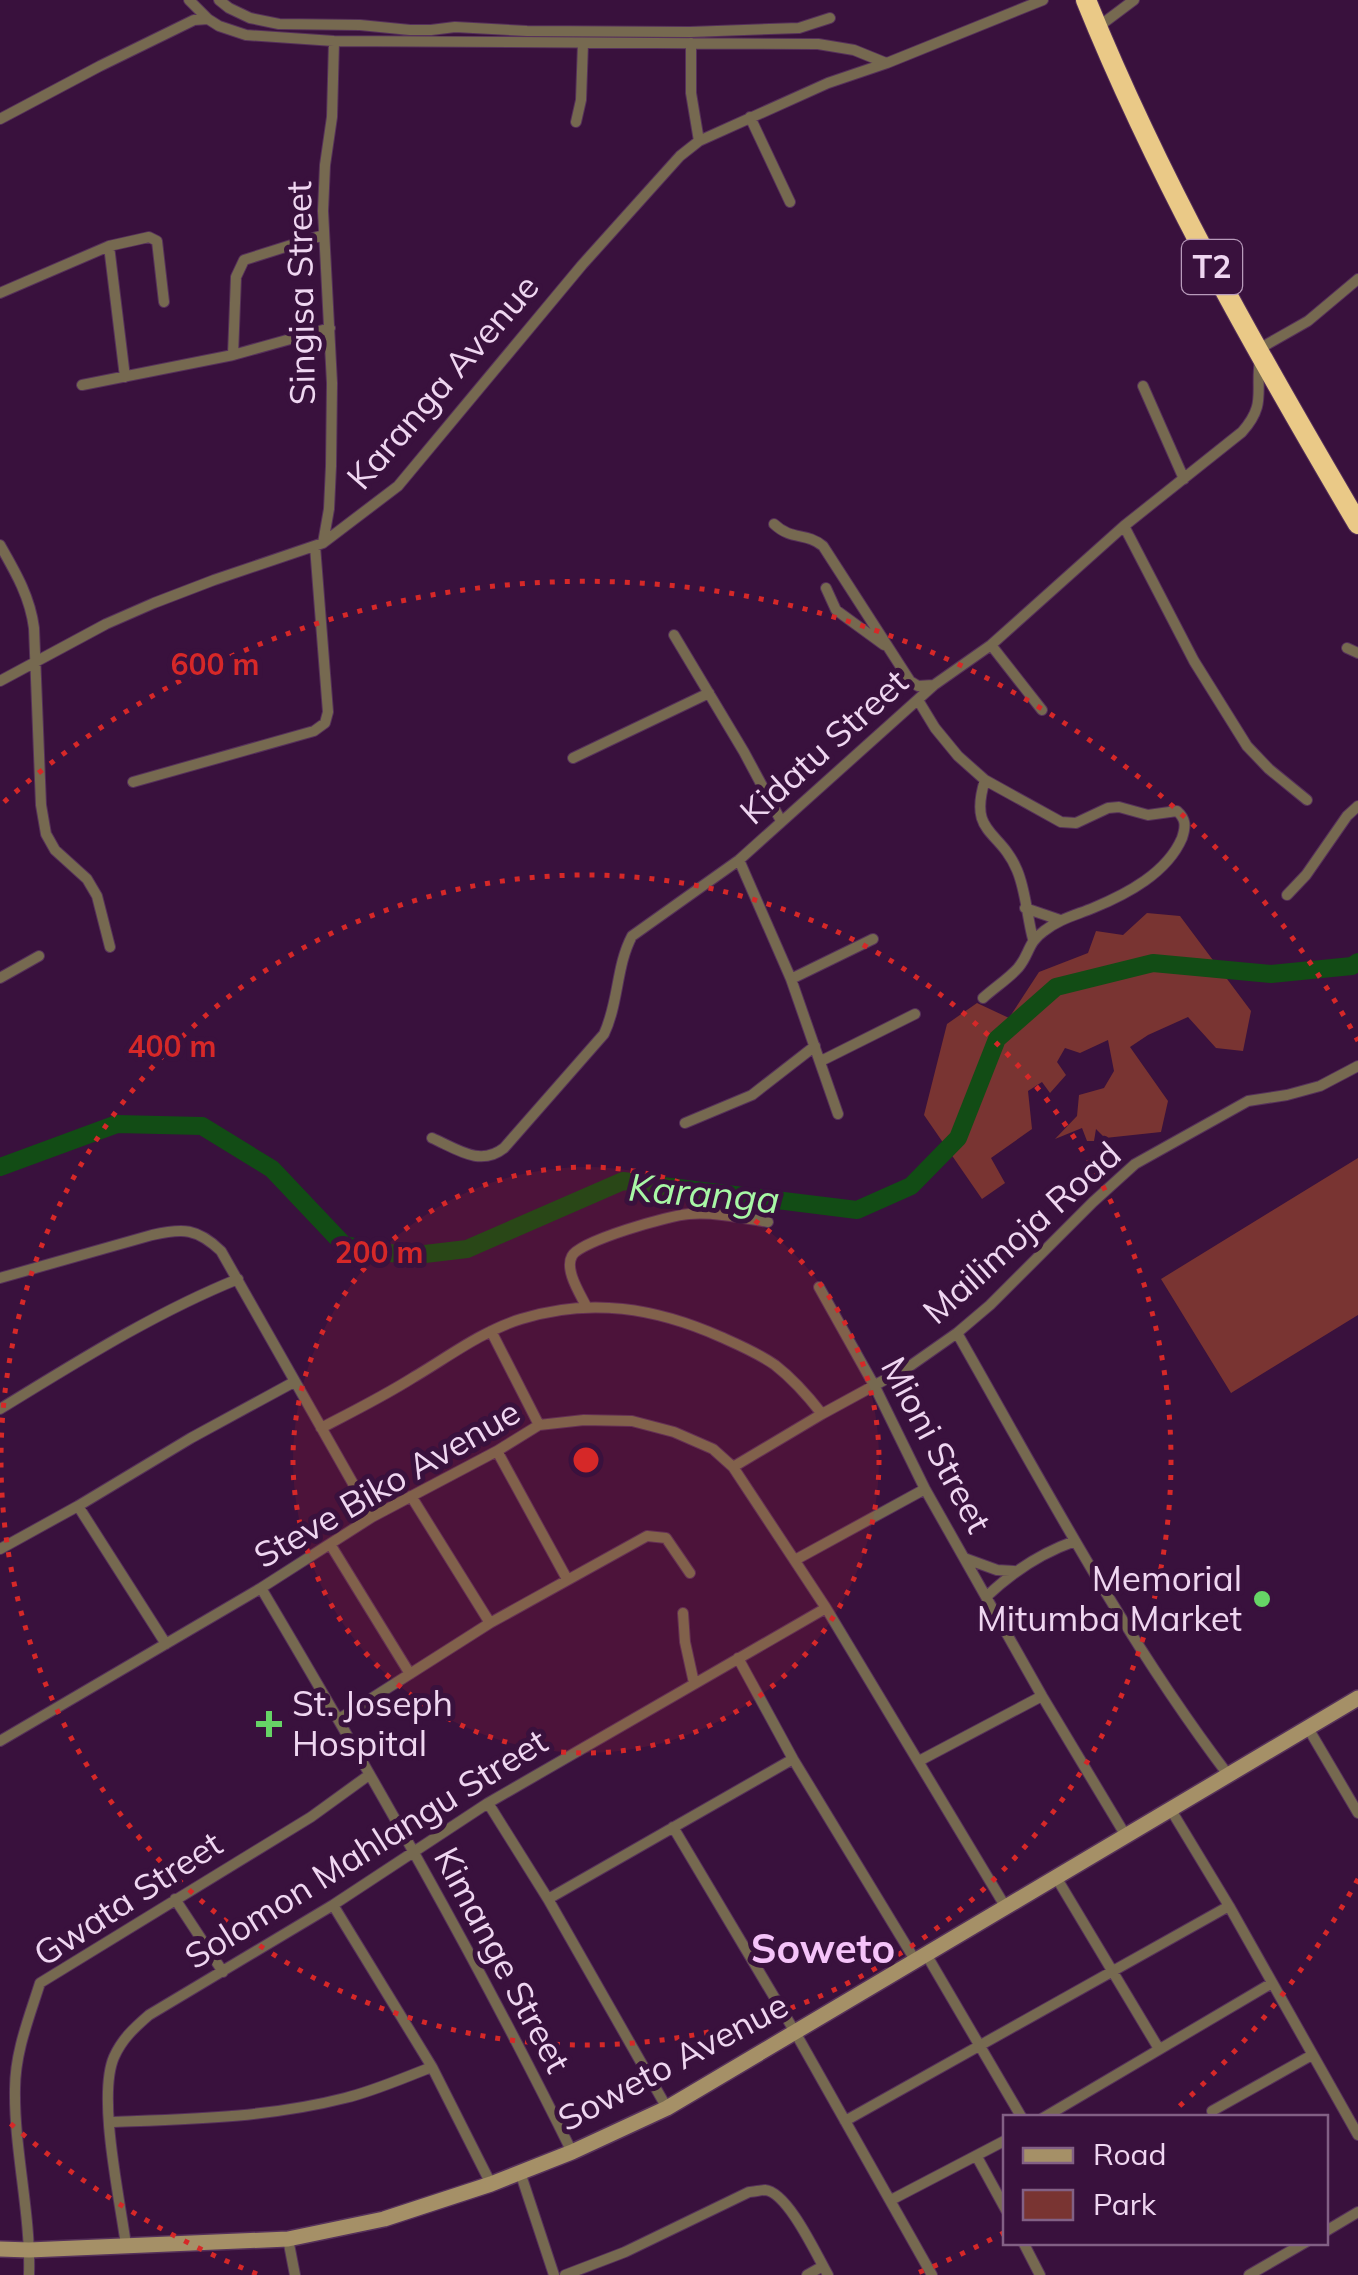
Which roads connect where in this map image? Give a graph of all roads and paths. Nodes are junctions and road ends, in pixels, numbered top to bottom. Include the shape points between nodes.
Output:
1 (190, 0) edge
2 (219, 0) edge
3 (1043, 0) edge
4 (1086, 0) edge
5 (1134, 0) edge
6 (830, 18) dead end
7 (208, 19) junction
8 (1097, 28) junction
9 (334, 41) junction
10 (583, 43) junction
11 (690, 43) junction
12 (887, 64) junction
13 (750, 117) junction
14 (0, 119) edge
15 (576, 122) dead end
16 (699, 141) junction
17 (790, 202) dead end
18 (323, 234) junction
19 (110, 246) junction
20 (1358, 279) edge
21 (0, 293) edge
22 (164, 302) dead end
23 (330, 328) junction
24 (1258, 354) junction
25 (233, 355) junction
26 (125, 377) junction
27 (82, 385) dead end
28 (1143, 386) dead end
29 (1184, 479) junction
30 (774, 524) dead end
31 (1358, 524) edge
32 (1124, 526) junction
33 (319, 544) junction
34 (0, 546) edge
35 (826, 588) dead end
36 (674, 634) dead end
37 (991, 645) junction
38 (889, 648) junction
39 (34, 662) junction
40 (0, 681) edge
41 (934, 685) junction
42 (709, 693) junction
43 (918, 700) junction
44 (1042, 710) dead end
45 (574, 758) dead end
46 (985, 780) junction
47 (133, 782) dead end
48 (1307, 800) dead end
49 (1358, 806) edge
50 (781, 821) junction
51 (739, 860) junction
52 (1287, 895) dead end
53 (1025, 908) junction
54 (1060, 920) junction
55 (873, 939) dead end
56 (1033, 939) junction
57 (110, 947) dead end
58 (40, 956) dead end
59 (0, 978) edge
60 (790, 979) junction
61 (983, 998) dead end
62 (915, 1014) dead end
63 (815, 1046) junction
64 (821, 1061) junction
65 (1358, 1066) edge
66 (838, 1114) dead end
67 (686, 1123) dead end
68 (432, 1138) dead end
69 (768, 1222) dead end
70 (0, 1278) edge
71 (238, 1279) junction
72 (819, 1287) dead end
73 (586, 1308) junction
74 (491, 1331) junction
75 (958, 1333) junction
76 (294, 1382) junction
77 (875, 1387) junction
78 (0, 1408) edge
79 (822, 1414) junction
80 (540, 1426) junction
81 (321, 1428) junction
82 (497, 1451) junction
83 (733, 1467) junction
84 (925, 1489) junction
85 (411, 1496) junction
86 (78, 1506) junction
87 (372, 1517) junction
88 (1075, 1541) junction
89 (330, 1544) junction
90 (0, 1549) edge
91 (964, 1558) junction
92 (795, 1560) junction
93 (1015, 1571) junction
94 (690, 1573) dead end
95 (567, 1578) junction
96 (261, 1588) junction
97 (986, 1596) junction
98 (826, 1608) junction
99 (683, 1613) dead end
100 (490, 1624) junction
101 (166, 1644) junction
102 (738, 1658) junction
103 (410, 1674) junction
104 (694, 1683) junction
105 (1042, 1696) junction
106 (1358, 1698) edge
107 (338, 1719) junction
108 (1308, 1728) junction
109 (0, 1741) edge
110 (793, 1758) junction
111 (919, 1761) junction
112 (370, 1775) junction
113 (1229, 1776) junction
114 (488, 1804) junction
115 (1171, 1810) junction
116 (1358, 1814) edge
117 (673, 1827) junction
118 (1126, 1836) junction
119 (413, 1854) junction
120 (1056, 1877) junction
121 (548, 1898) junction
122 (175, 1899) junction
123 (333, 1905) junction
124 (1005, 1906) junction
125 (1229, 1906) junction
126 (921, 1957) junction
127 (222, 1972) junction
128 (1114, 1972) junction
129 (1272, 1983) junction
130 (795, 2032) junction
131 (980, 2046) junction
132 (1160, 2049) junction
133 (1312, 2055) junction
134 (432, 2067) junction
135 (667, 2108) junction
136 (1212, 2112) dead end
137 (1020, 2115) edge
138 (1048, 2115) edge
139 (844, 2121) junction
140 (109, 2122) junction
141 (1358, 2135) edge
142 (1003, 2142) edge
143 (572, 2152) junction
144 (977, 2156) junction
145 (520, 2172) junction
146 (491, 2184) junction
147 (891, 2200) junction
148 (1003, 2204) edge
149 (1358, 2212) edge
150 (1328, 2230) edge
151 (288, 2239) junction
152 (126, 2245) junction
153 (1025, 2245) edge
154 (1301, 2245) edge
155 (0, 2249) edge
156 (30, 2250) junction
157 (825, 2271) edge
158 (29, 2275) edge
159 (294, 2275) edge
160 (554, 2275) edge
161 (565, 2275) edge
162 (807, 2275) edge
163 (932, 2275) edge
164 (1040, 2275) edge
165 (1248, 2275) edge

1 - 7 street
2 - 6 street via 250,18 279,24 410,30 673,32 800,28
3 - 12 street, Karanga Avenue
4 - 8 highway, T2
5 - 8 street
7 - 9 street via 246,35
7 - 14 street via 178,26
8 - 24 highway, T2 via 1143,133
9 - 10 street
9 - 18 street, Singisa Street
10 - 11 street
10 - 15 street
11 - 12 street via 818,44
11 - 16 street
12 - 13 street, Karanga Avenue
13 - 16 street, Karanga Avenue
13 - 17 street
16 - 33 street, Karanga Avenue via 582,264 398,486
18 - 23 street, Singisa Street
18 - 25 street via 244,260 236,277
19 - 21 street
19 - 22 street via 154,238
19 - 26 street
20 - 24 street
23 - 25 street
23 - 33 street, Singisa Street via 329,509
24 - 29 street, Kidatu Street via 1254,419
24 - 31 highway, T2
25 - 26 street
26 - 27 street
28 - 29 street
29 - 32 street, Kidatu Street
30 - 38 street via 824,546
32 - 37 street, Kidatu Street
32 - 48 street via 1194,661 1248,746
33 - 39 street, Karanga Avenue via 154,604
33 - 47 street, Singisa Street via 325,722 314,731
34 - 39 street via 31,606
35 - 38 street via 836,610
36 - 42 street
37 - 41 street, Kidatu Street
37 - 44 street
38 - 41 street via 910,682
39 - 40 street, Karanga Avenue
39 - 57 street via 46,834 54,850 88,879
41 - 43 street, Kidatu Street
42 - 45 street
42 - 50 street
43 - 46 street via 948,745
43 - 50 street, Kidatu Street
46 - 53 street via 980,814 1018,872
46 - 54 street via 1061,822 1119,807 1148,815 1177,811 1184,819 1180,843 1146,880
49 - 52 street
50 - 51 street, Kidatu Street
51 - 60 street
51 - 68 street, Kidatu Street via 632,936 604,1034 504,1148 480,1158
53 - 54 street
53 - 56 street
54 - 56 street
55 - 60 street
56 - 61 street via 1020,966
58 - 59 street
60 - 63 street
62 - 64 street
63 - 64 street
63 - 67 street via 752,1096
64 - 66 street
65 - 75 street, Mailimoja Road via 1320,1086 1248,1101 1135,1164
69 - 73 street via 679,1215 578,1249 570,1266
70 - 71 street via 176,1230 206,1237
71 - 76 street
71 - 78 street
72 - 77 street, Mioni Street
73 - 74 street via 518,1319
73 - 79 street via 648,1311 736,1344 776,1366
74 - 80 street
74 - 81 street
75 - 77 street, Mailimoja Road
75 - 88 street
76 - 81 street
76 - 86 street
77 - 79 street, Mailimoja Road
77 - 84 street, Mioni Street
79 - 83 street, Mailimoja Road
80 - 82 street, Steve Biko Avenue
80 - 83 street, Steve Biko Avenue via 632,1422 713,1449
81 - 87 street
82 - 85 street, Steve Biko Avenue
82 - 95 street
83 - 92 street, Steve Biko Avenue
84 - 91 street, Mioni Street
84 - 92 street
85 - 87 street, Steve Biko Avenue
85 - 100 street
86 - 90 street
86 - 101 street
87 - 89 street, Steve Biko Avenue
88 - 93 street
88 - 113 street via 1164,1688
89 - 96 street, Steve Biko Avenue
89 - 103 street
91 - 93 street
91 - 97 street, Mioni Street
92 - 98 street, Steve Biko Avenue
93 - 97 street
94 - 95 street via 666,1538 647,1536
95 - 100 street
96 - 101 street, Steve Biko Avenue
96 - 107 street, Kimange Street
97 - 105 street, Mioni Street
98 - 102 street, Solomon Mahlangu Street
98 - 111 street, Steve Biko Avenue
99 - 104 street
100 - 103 street
101 - 109 street, Steve Biko Avenue
102 - 104 street, Solomon Mahlangu Street
102 - 110 street
103 - 107 street
104 - 114 street, Solomon Mahlangu Street
105 - 111 street
105 - 118 street, Mioni Street
106 - 108 street, Soweto Avenue
107 - 112 street, Kimange Street
108 - 113 street, Soweto Avenue
108 - 116 street
110 - 117 street
110 - 126 street
111 - 124 street, Steve Biko Avenue
112 - 119 street, Kimange Street
112 - 122 street, Gwata Street
113 - 115 street, Soweto Avenue
114 - 119 street, Solomon Mahlangu Street
114 - 121 street
115 - 118 street, Soweto Avenue
115 - 125 street
117 - 121 street
117 - 130 street
118 - 120 street, Soweto Avenue
119 - 123 street, Solomon Mahlangu Street
119 - 143 street, Kimange Street
120 - 124 street, Soweto Avenue
120 - 128 street
121 - 135 street
122 - 127 street
122 - 156 street, Gwata Street via 40,1983 14,2086
123 - 127 street, Solomon Mahlangu Street
123 - 134 street
124 - 126 street, Soweto Avenue
125 - 128 street
125 - 129 street
126 - 130 street, Soweto Avenue
126 - 131 street
127 - 140 street, Solomon Mahlangu Street via 128,2032 112,2060
128 - 131 street
128 - 132 street
129 - 132 street
129 - 133 street
130 - 135 street, Soweto Avenue
130 - 139 street
131 - 137 street
131 - 139 street
132 - 138 street
133 - 136 street
133 - 141 street
134 - 140 street via 308,2106 222,2118
134 - 146 street
135 - 143 street, Soweto Avenue
139 - 147 street
140 - 152 street, Solomon Mahlangu Street
142 - 144 street
143 - 145 street, Soweto Avenue
144 - 147 street
144 - 148 street
145 - 146 street, Soweto Avenue
145 - 160 street
146 - 151 street, Soweto Avenue via 384,2219
147 - 163 street
149 - 150 street
151 - 152 street, Soweto Avenue
151 - 159 street
152 - 156 street, Soweto Avenue
153 - 164 street
154 - 165 street
155 - 156 street, Soweto Avenue
156 - 158 street, Gwata Street
157 - 161 street via 787,2205 765,2190
157 - 162 street

